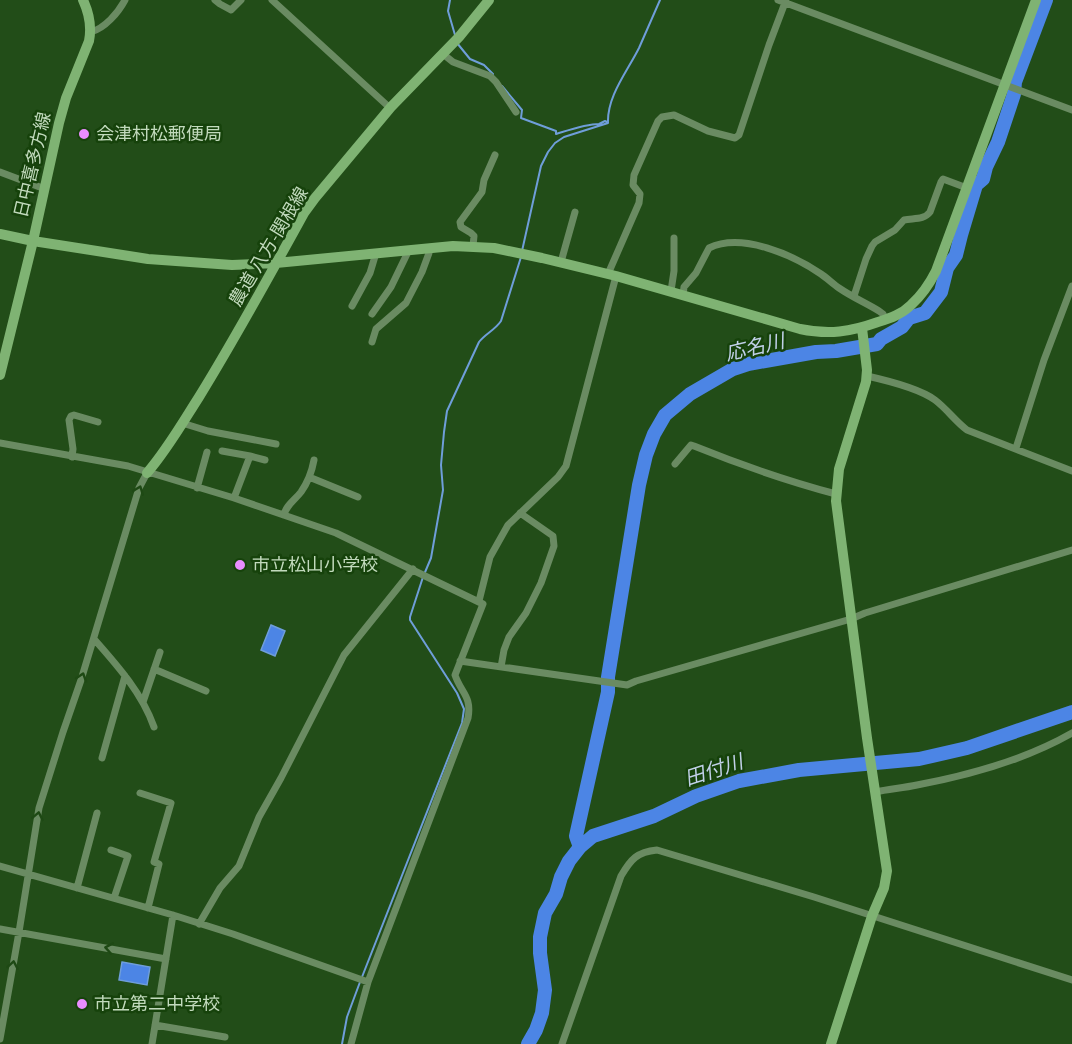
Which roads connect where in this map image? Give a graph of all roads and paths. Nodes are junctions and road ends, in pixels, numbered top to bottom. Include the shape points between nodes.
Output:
1 (82, 0) edge
2 (125, 0) edge
3 (215, 0) edge
4 (242, 0) edge
5 (272, 0) edge
6 (489, 0) edge
7 (1036, 0) edge
8 (783, 1) edge
9 (91, 32) junction
10 (443, 54) junction
11 (1004, 84) junction
12 (390, 108) junction
13 (1072, 110) edge
14 (516, 112) dead end
15 (495, 155) dead end
16 (0, 172) edge
17 (967, 188) junction
18 (45, 189) junction
19 (575, 212) dead end
20 (0, 234) edge
21 (674, 238) dead end
22 (33, 241) junction
23 (473, 246) junction
24 (428, 248) junction
25 (407, 250) junction
26 (376, 253) junction
27 (561, 262) junction
28 (276, 263) junction
29 (612, 275) junction
30 (1072, 286) edge
31 (671, 291) junction
32 (683, 295) junction
33 (854, 296) junction
34 (352, 306) dead end
35 (372, 314) dead end
36 (886, 320) junction
37 (862, 332) junction
38 (372, 342) dead end
39 (0, 375) edge
40 (867, 376) junction
41 (98, 422) dead end
42 (182, 423) junction
43 (0, 443) edge
44 (276, 444) dead end
45 (1016, 448) junction
46 (222, 451) dead end
47 (207, 452) dead end
48 (250, 456) junction
49 (72, 457) junction
50 (265, 460) dead end
51 (314, 460) dead end
52 (675, 464) dead end
53 (1072, 471) edge
54 (147, 472) junction
55 (309, 477) junction
56 (197, 488) junction
57 (836, 494) junction
58 (358, 497) dead end
59 (234, 498) junction
60 (520, 513) junction
61 (284, 515) junction
62 (1072, 550) edge
63 (413, 569) junction
64 (479, 601) junction
65 (851, 619) junction
66 (94, 639) junction
67 (160, 652) dead end
68 (460, 661) junction
69 (501, 667) junction
70 (154, 669) junction
71 (125, 676) junction
72 (206, 691) dead end
73 (142, 702) junction
74 (154, 727) dead end
75 (1072, 733) edge
76 (102, 758) dead end
77 (874, 787) junction
78 (140, 793) dead end
79 (97, 813) dead end
80 (111, 849) dead end
81 (0, 866) edge
82 (28, 873) junction
83 (77, 888) junction
84 (114, 898) junction
85 (148, 908) junction
86 (173, 915) junction
87 (872, 916) junction
88 (199, 924) junction
89 (0, 929) edge
90 (20, 932) junction
91 (166, 958) junction
92 (1072, 980) edge
93 (368, 982) junction
94 (155, 1025) junction
95 (225, 1037) dead end
96 (0, 1039) edge
97 (152, 1044) edge
98 (351, 1044) edge
99 (562, 1044) edge
100 (831, 1044) edge

1 - 9 street
2 - 9 street via 108,21
3 - 4 street via 231,10
5 - 12 street
6 - 10 street, 農道 八方-関根線
7 - 11 street
8 - 11 street
8 - 29 street via 739,135 719,135 674,115 658,121 634,175 639,203
9 - 18 street, 日中喜多方線 via 62,109
10 - 12 street, 農道 八方-関根線
10 - 14 street via 493,79
11 - 13 street
11 - 17 street
12 - 28 street, 農道 八方-関根線 via 315,198
15 - 23 street via 482,192 460,222 474,236
16 - 18 street
17 - 33 street via 944,179 927,215 904,220 875,242
17 - 36 street via 931,280 911,306
18 - 22 street, 日中喜多方線
19 - 27 street
20 - 22 street
21 - 31 street
22 - 28 street via 148,259 232,265
22 - 39 street, 日中喜多方線
23 - 24 street
23 - 27 street
24 - 25 street
24 - 38 street via 422,272 406,303 376,329
25 - 26 street
25 - 35 street via 391,287
26 - 28 street
26 - 34 street
27 - 29 street
28 - 42 street, 農道 八方-関根線 via 231,346
29 - 31 street
29 - 60 street via 566,466
30 - 45 street
31 - 32 street
32 - 33 street via 709,248 741,242 762,245 809,266
32 - 37 street via 812,331
33 - 36 street
36 - 37 street
37 - 40 street
40 - 45 street via 927,395 967,429
40 - 57 street via 839,470
41 - 49 street via 70,416
42 - 44 street
42 - 54 street, 農道 八方-関根線
43 - 49 street
45 - 53 street
46 - 48 street
47 - 56 street
48 - 50 street
48 - 59 street
49 - 54 street
51 - 55 street
52 - 57 street via 691,445 758,471
54 - 56 street
66 -> 54 street
55 - 58 street
55 - 61 street
56 - 59 street
57 - 65 street
59 - 61 street
60 - 64 street via 508,525 490,557
60 - 69 street via 553,536 554,546 533,600 509,637
61 - 63 street via 336,533
62 - 65 street
63 - 64 street
63 - 88 street via 344,655 259,818 239,866 220,888
64 - 68 street via 483,604
65 - 69 street via 627,685
65 - 77 street
66 - 71 street
82 -> 66 street via 39,808
67 - 70 street
68 - 69 street
68 - 93 street via 455,675 467,698 468,718
70 - 72 street
70 - 73 street
71 - 73 street
71 - 76 street
73 - 74 street
75 - 77 street via 1003,764 955,777
77 - 87 street via 886,871 884,888
78 - 85 street via 171,803 154,862 159,864
79 - 83 street
80 - 84 street via 128,856
81 - 82 street
82 - 83 street
82 - 90 street
83 - 84 street
84 - 85 street
85 - 86 street
86 - 88 street
86 - 91 street
87 - 92 street
87 - 99 street via 657,850 641,853 621,876
87 - 100 street
88 - 93 street
89 - 90 street
91 -> 90 street
96 -> 90 street
91 - 94 street
93 - 98 street
94 - 95 street
94 - 97 street

